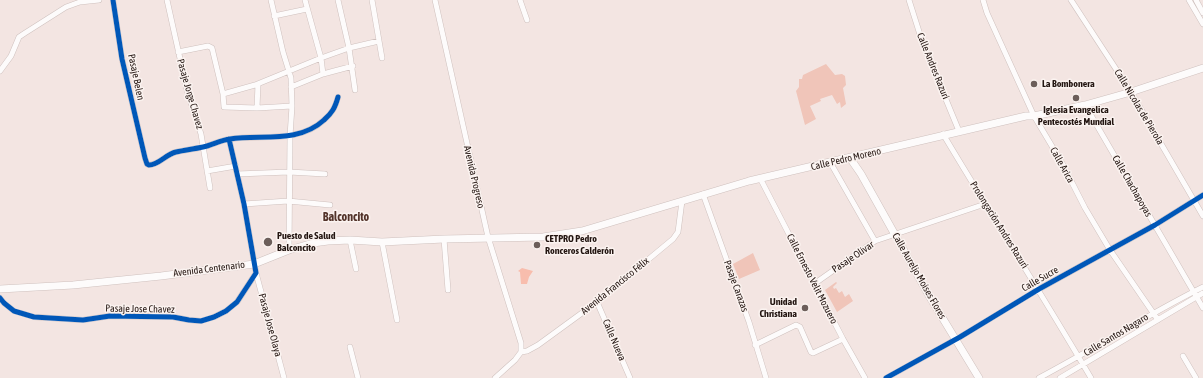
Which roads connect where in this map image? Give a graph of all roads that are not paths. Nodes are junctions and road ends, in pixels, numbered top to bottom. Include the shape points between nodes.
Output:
1 (99, 0) edge
2 (113, 0) edge
3 (167, 0) edge
4 (271, 0) edge
5 (305, 0) edge
6 (338, 0) edge
7 (372, 0) edge
8 (435, 0) edge
9 (520, 0) edge
10 (909, 0) edge
11 (983, 0) edge
12 (1071, 0) edge
13 (1189, 0) edge
14 (1196, 0) edge
15 (307, 9) junction
16 (1203, 13) edge
17 (274, 16) junction
18 (527, 20) dead end
19 (1203, 24) edge
20 (379, 41) junction
21 (349, 48) junction
22 (178, 52) junction
23 (321, 58) junction
24 (382, 58) dead end
25 (352, 66) junction
26 (1203, 68) edge
27 (0, 71) edge
28 (289, 71) junction
29 (322, 74) junction
30 (258, 84) junction
31 (291, 87) junction
32 (356, 90) dead end
33 (1131, 92) junction
34 (223, 94) junction
35 (338, 97) dead end
36 (1085, 105) junction
37 (292, 106) junction
38 (257, 108) junction
39 (1034, 116) junction
40 (959, 131) junction
41 (943, 134) junction
42 (290, 136) junction
43 (229, 139) junction
44 (204, 147) junction
45 (861, 156) junction
46 (850, 158) junction
47 (830, 162) junction
48 (236, 166) junction
49 (207, 171) junction
50 (289, 172) junction
51 (237, 174) junction
52 (326, 174) dead end
53 (861, 174) junction
54 (760, 178) junction
55 (210, 188) dead end
56 (703, 194) junction
57 (1203, 195) edge
58 (682, 200) junction
59 (288, 201) junction
60 (1194, 201) junction
61 (244, 204) junction
62 (985, 204) junction
63 (330, 205) dead end
64 (1203, 216) edge
65 (1155, 225) junction
66 (895, 234) junction
67 (488, 238) junction
68 (444, 239) junction
69 (350, 240) junction
70 (875, 241) junction
71 (382, 242) junction
72 (289, 250) junction
73 (1110, 250) junction
74 (254, 264) junction
75 (356, 270) dead end
76 (256, 273) junction
77 (814, 284) junction
78 (1203, 287) edge
79 (0, 289) edge
80 (1039, 289) junction
81 (448, 290) dead end
82 (1203, 293) edge
83 (1195, 294) junction
84 (0, 298) edge
85 (597, 302) junction
86 (1203, 308) edge
87 (1154, 312) junction
88 (397, 320) dead end
89 (1158, 320) junction
90 (843, 339) junction
91 (956, 339) junction
92 (755, 345) junction
93 (350, 347) dead end
94 (521, 352) junction
95 (1183, 356) dead end
96 (1079, 357) junction
97 (1083, 365) junction
98 (284, 378) edge
99 (358, 378) edge
100 (495, 378) edge
101 (630, 378) edge
102 (766, 378) edge
103 (865, 378) edge
104 (886, 378) edge
105 (979, 378) edge
106 (1039, 378) edge
107 (1060, 378) edge
108 (1091, 378) edge
109 (1196, 378) edge

1 - 27 street via 66,7 25,32 19,37 11,56
2 - 44 street, Pasaje Belen via 122,59 147,164 152,166 172,153
3 - 22 street, Pasaje Jorge Chavez
4 - 17 street
5 - 15 street
6 - 21 street
7 - 20 street
8 - 67 street, Avenida Progreso
9 - 18 street
10 - 40 street, Calle Andres Razuri
11 - 39 street, Calle Arica
12 - 33 street, Calle Nicolas de Pierola
13 - 19 street
14 - 16 street
15 - 17 street
15 - 23 street
17 - 28 street
20 - 21 street
20 - 24 street
21 - 23 street
21 - 25 street
22 - 34 street via 208,46 212,48
22 - 44 street, Pasaje Jorge Chavez
23 - 28 street
23 - 29 street
25 - 29 street
25 - 32 street
26 - 33 main road, Calle Pedro Moreno
28 - 30 street
28 - 31 street
29 - 31 street
30 - 34 street
30 - 38 street
31 - 37 street
33 - 36 main road, Calle Pedro Moreno
33 - 60 street, Calle Nicolas de Pierola
34 - 38 street via 224,108
35 - 42 street via 335,108 319,124
36 - 39 main road, Calle Pedro Moreno
36 - 65 street, Calle Chachapoyas
37 - 38 street
37 - 42 street
39 - 40 main road, Calle Pedro Moreno
39 - 73 street, Calle Arica
40 - 41 main road, Calle Pedro Moreno
41 - 45 main road, Calle Pedro Moreno
41 - 62 street, Prolongación Andres Razuri
42 - 43 street
42 - 50 street
43 - 44 street
43 - 48 street
44 - 49 street, Pasaje Jorge Chavez
45 - 46 main road, Calle Pedro Moreno
45 - 53 main road
46 - 47 main road, Calle Pedro Moreno
46 - 53 main road, Calle Aureljo Moises Flores
47 - 54 main road, Calle Pedro Moreno
47 - 70 street
48 - 49 street
48 - 51 street
49 - 55 street, Pasaje Jorge Chavez
50 - 51 street
50 - 52 street
50 - 59 street
51 - 61 street
53 - 66 main road, Calle Aureljo Moises Flores
54 - 56 main road, Calle Pedro Moreno
54 - 77 street, Calle Ernesto Velit Mozuero
56 - 58 main road, Calle Pedro Moreno
56 - 92 street, Pasaje Carazas
57 - 60 street, Calle Sucre
58 - 67 main road, Calle Pedro Moreno via 582,230 543,237
58 - 85 street, Avenida Francisco Félix via 678,232 673,239
59 - 61 street
59 - 63 street
59 - 72 street
60 - 64 street, Calle Nicolas de Pierola
60 - 65 street, Calle Sucre
61 - 74 street
62 - 66 street, Pasaje Olivar
62 - 80 street, Prolongación Andres Razuri
65 - 73 street, Calle Sucre
65 - 83 street, Calle Chachapoyas
66 - 70 street, Pasaje Olivar
66 - 91 main road, Calle Aureljo Moises Flores
67 - 68 main road, Avenida Centenario
67 - 94 street, Avenida Progreso via 521,343
68 - 71 main road, Avenida Centenario
68 - 81 street
69 - 71 main road, Avenida Centenario
69 - 72 main road, Avenida Centenario via 313,243
69 - 75 street
70 - 77 street, Pasaje Olivar
71 - 88 street
72 - 74 main road, Avenida Centenario
73 - 80 street, Calle Sucre
73 - 87 street, Calle Arica
74 - 76 street
74 - 79 main road, Avenida Centenario via 73,285
76 - 84 street, Pasaje Jose Chavez via 232,307 214,318 201,321 173,317 110,316 82,320 34,317 14,311
76 - 98 street, Pasaje Jose Olaya
77 - 90 street, Calle Ernesto Velit Mozuero
78 - 83 street
80 - 91 street, Calle Sucre
80 - 96 street, Prolongación Andres Razuri
82 - 83 street
83 - 86 street, Calle Chachapoyas
83 - 87 street, Calle Santos Nagaro
83 - 89 street, Calle Santos Nagaro
85 - 94 street, Avenida Francisco Félix via 538,345
85 - 101 street, Calle Nueva
87 - 89 street, Calle Arica
87 - 96 street, Calle Santos Nagaro
89 - 97 street, Calle Santos Nagaro
90 - 92 street via 813,353 800,327 796,325
90 - 103 street, Calle Ernesto Velit Mozuero
91 - 104 street, Calle Sucre
91 - 105 main road, Calle Aureljo Moises Flores
92 - 102 street, Pasaje Carazas
93 - 99 street
94 - 100 street
95 - 109 street
96 - 97 street, Prolongación Andres Razuri
96 - 106 street, Calle Santos Nagaro
97 - 107 street, Calle Santos Nagaro
97 - 108 street, Prolongación Andres Razuri

